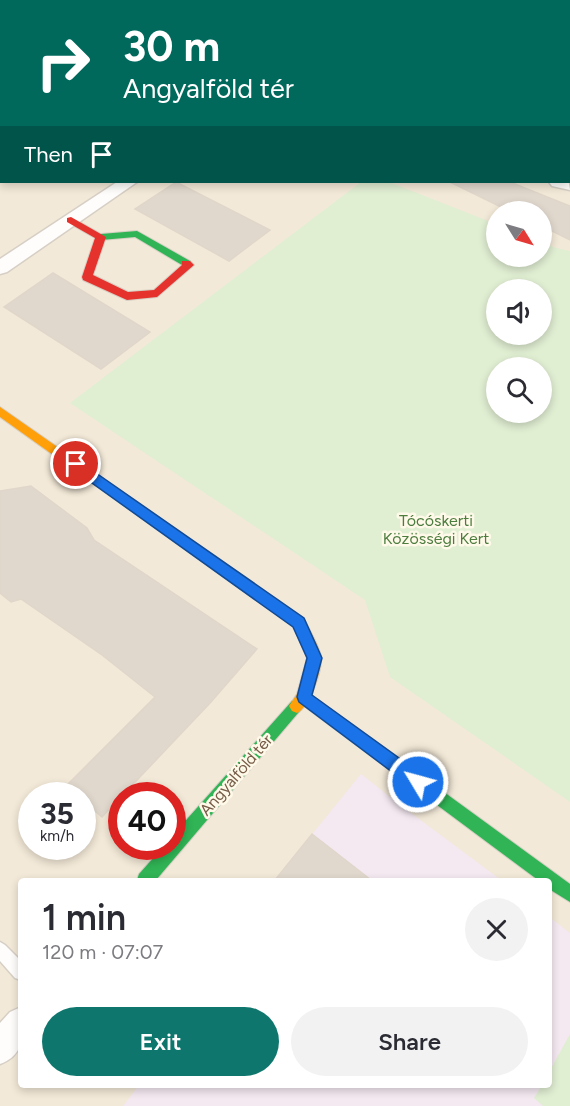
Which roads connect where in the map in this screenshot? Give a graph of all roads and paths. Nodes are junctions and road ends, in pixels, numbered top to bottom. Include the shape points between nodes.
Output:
1 (126, 183) edge
2 (71, 220) junction
3 (101, 237) junction
4 (0, 268) edge
5 (0, 412) edge
6 (304, 697) junction
7 (147, 878) edge
8 (548, 878) edge
9 (552, 881) edge
10 (570, 894) edge
11 (0, 950) edge
12 (18, 969) edge
13 (18, 1027) edge
14 (0, 1048) edge

1 - 2 street
2 - 3 street
2 - 4 street
3 - 3 street via 87,277 127,296 158,293 189,265 137,234
5 - 6 street, Angyalföld tér via 299,623 314,658
6 - 7 street, Angyalföld tér
6 - 8 street
9 - 10 street
11 - 12 lane
13 - 14 street

